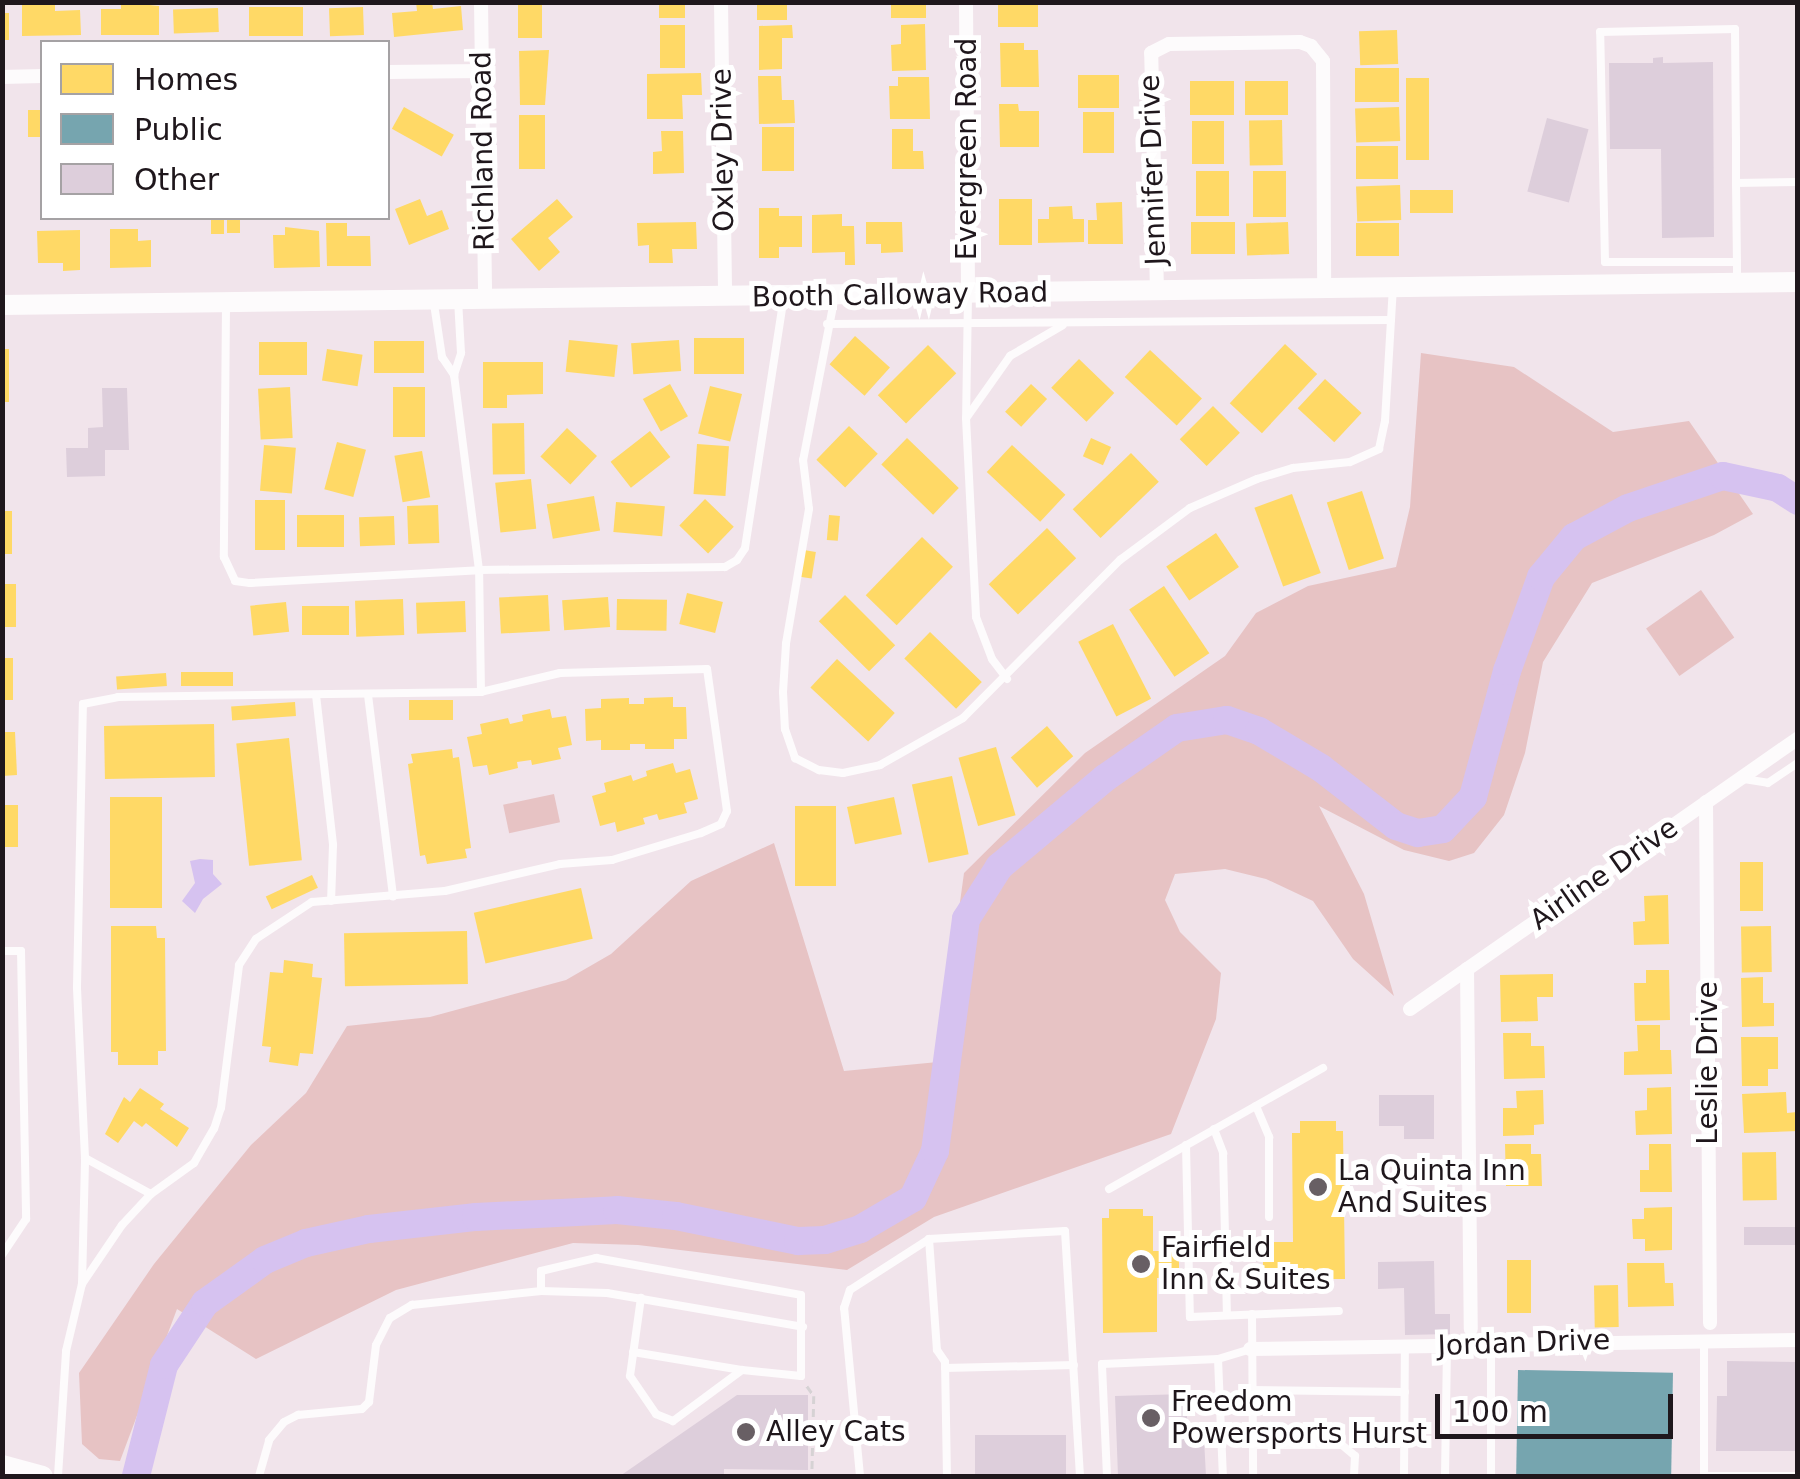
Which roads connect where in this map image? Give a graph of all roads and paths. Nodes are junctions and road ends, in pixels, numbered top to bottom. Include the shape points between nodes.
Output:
1 (481, 2) edge
2 (722, 2) edge
3 (966, 2) edge
4 (482, 71) junction
5 (390, 72) edge
6 (2, 76) edge
7 (40, 76) edge
8 (1798, 182) edge
9 (1736, 183) junction
10 (1605, 262) junction
11 (1737, 262) junction
12 (1798, 282) edge
13 (1737, 283) junction
14 (1605, 285) junction
15 (1394, 288) junction
16 (1324, 289) junction
17 (1157, 291) junction
18 (968, 295) junction
19 (835, 296) junction
20 (726, 297) junction
21 (784, 297) junction
22 (434, 300) junction
23 (458, 300) junction
24 (485, 300) junction
25 (226, 303) junction
26 (2, 305) edge
27 (1391, 320) junction
28 (1067, 322) junction
29 (827, 324) junction
30 (967, 324) junction
31 (454, 374) junction
32 (966, 418) junction
33 (480, 570) junction
34 (1007, 679) junction
35 (481, 692) junction
36 (368, 694) junction
37 (316, 696) junction
38 (1798, 738) edge
39 (1798, 763) edge
40 (1739, 778) junction
41 (1706, 802) junction
42 (392, 896) junction
43 (332, 901) junction
44 (2, 951) edge
45 (1467, 969) junction
46 (1410, 1009) dead end
47 (1323, 1068) dead end
48 (1256, 1106) junction
49 (1214, 1130) junction
50 (1186, 1145) junction
51 (86, 1158) junction
52 (1108, 1189) dead end
53 (151, 1194) junction
54 (1269, 1217) dead end
55 (929, 1239) junction
56 (2, 1256) edge
57 (82, 1284) junction
58 (541, 1291) junction
59 (642, 1298) junction
60 (1339, 1311) dead end
61 (1252, 1314) junction
62 (1226, 1316) junction
63 (803, 1326) junction
64 (1471, 1329) dead end
65 (1707, 1331) junction
66 (1798, 1340) edge
67 (1492, 1344) junction
68 (1447, 1345) junction
69 (1405, 1346) junction
70 (1250, 1349) junction
71 (633, 1352) junction
72 (1218, 1358) junction
73 (1074, 1364) junction
74 (945, 1368) junction
75 (742, 1370) junction
76 (801, 1376) junction
77 (1250, 1390) junction
78 (1405, 1392) junction
79 (1252, 1445) junction
80 (2, 1465) edge
81 (1704, 1475) edge
82 (43, 1476) edge
83 (58, 1476) edge
84 (259, 1476) edge
85 (812, 1476) edge
86 (860, 1476) edge
87 (948, 1476) edge
88 (1080, 1476) edge
89 (1107, 1476) edge
90 (1223, 1476) edge
91 (1253, 1476) edge
92 (1354, 1476) edge
93 (1404, 1476) edge
94 (1445, 1476) edge
95 (1491, 1476) edge
96 (1739, 1476) edge
97 (1789, 1476) edge
98 (1797, 1476) edge

1 - 4 street, Richland Road
2 - 20 street, Oxley Drive
3 - 18 street, Evergreen Road
4 - 5 street
4 - 24 street, Richland Road
6 - 7 street
8 - 9 lane
9 - 10 lane via 1735,29 1600,32
9 - 11 lane
10 - 11 lane
10 - 14 lane
11 - 13 lane
12 - 13 street, Booth Calloway Road
13 - 14 street, Booth Calloway Road
14 - 15 street, Booth Calloway Road
15 - 16 street, Booth Calloway Road
15 - 27 lane
16 - 17 street, Booth Calloway Road
16 - 17 street, Jennifer Drive via 1323,61 1300,42 1154,49 1148,62
17 - 18 street, Booth Calloway Road
18 - 19 street, Booth Calloway Road
18 - 30 lane
19 - 21 street, Booth Calloway Road
19 - 29 lane
20 - 21 street, Booth Calloway Road
20 - 24 street, Booth Calloway Road
21 - 33 lane via 737,560 725,567
22 - 23 street, Booth Calloway Road
22 - 25 street, Booth Calloway Road
22 - 31 lane via 442,357
23 - 24 street, Booth Calloway Road
23 - 31 lane
25 - 26 street, Booth Calloway Road
25 - 33 lane via 224,556 236,581
27 - 28 lane
27 - 34 lane via 1379,449 1350,462 1257,479 1190,508 1120,560
28 - 30 lane
28 - 32 lane via 1010,356
29 - 30 lane
29 - 34 lane via 804,460 809,509 786,644 785,729 796,758 844,773 880,765 963,718
30 - 32 lane
31 - 33 lane
32 - 34 lane via 976,617
33 - 35 lane
35 - 36 lane
35 - 42 lane via 560,673 706,669 727,811 722,824 612,860
36 - 37 lane
36 - 42 lane
37 - 43 lane via 333,846
37 - 51 lane via 118,697 82,704 77,987
38 - 40 street, Airline Drive
39 - 40 lane via 1768,783
40 - 41 street, Airline Drive
41 - 45 street, Airline Drive
41 - 65 street, Leslie Drive
42 - 43 lane
43 - 53 lane via 312,902 284,917 256,939 239,964 214,1129 194,1163
44 - 56 lane via 21,951 26,1219
45 - 46 street, Airline Drive
45 - 64 street
47 - 48 lane
48 - 49 lane
48 - 54 lane via 1268,1137
49 - 50 lane
49 - 62 lane via 1223,1153
50 - 52 lane
50 - 62 lane via 1190,1317
51 - 53 lane
51 - 57 lane
53 - 57 lane
55 - 73 lane via 1065,1231
55 - 74 lane via 936,1350
55 - 86 lane via 850,1290 844,1308
57 - 83 lane via 66,1350
58 - 59 lane
58 - 63 lane via 541,1270 596,1258 801,1295
58 - 84 lane via 412,1305 390,1318 376,1345 369,1402 362,1409 284,1422 270,1440
59 - 63 lane
59 - 71 lane
60 - 61 lane
61 - 62 lane
61 - 70 lane
63 - 76 lane
65 - 66 street, Jordan Drive
65 - 67 street, Jordan Drive
65 - 81 lane
67 - 68 street, Jordan Drive
67 - 95 lane
68 - 69 street, Jordan Drive
68 - 94 lane
69 - 70 street, Jordan Drive
69 - 78 lane
70 - 72 lane
70 - 77 lane
71 - 75 lane
71 - 75 lane via 630,1376 656,1414 672,1421
72 - 89 lane via 1102,1364
72 - 90 lane
73 - 74 lane
73 - 88 lane
74 - 87 lane
75 - 76 lane
76 - 85 path via 814,1396
77 - 78 lane
77 - 79 lane
78 - 93 lane
79 - 91 lane
79 - 92 lane via 1342,1445 1355,1456
80 - 82 street
81 - 96 lane
96 - 97 lane
97 - 98 lane

